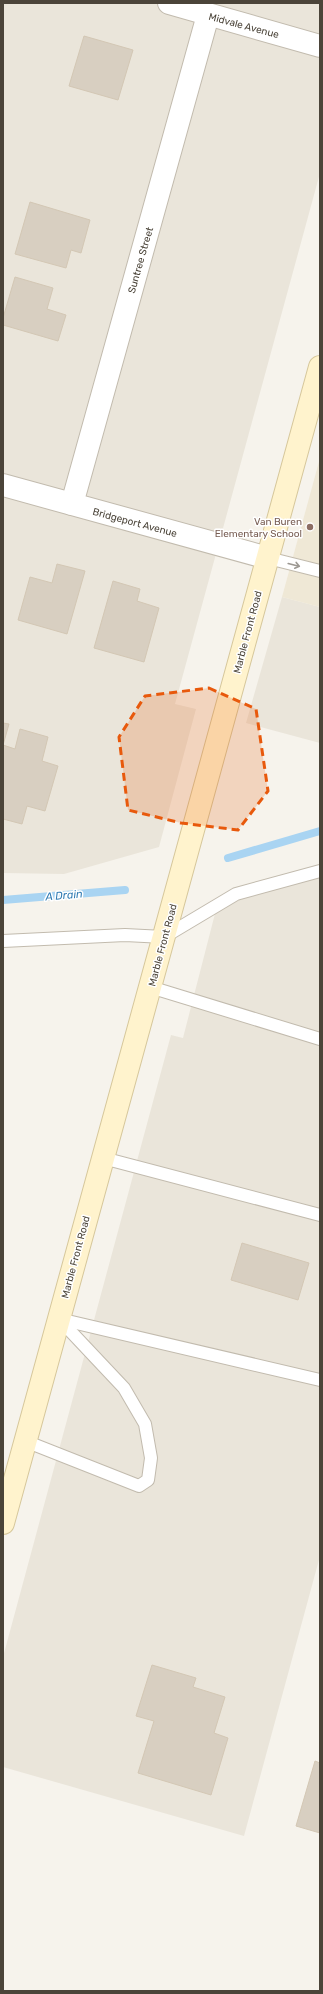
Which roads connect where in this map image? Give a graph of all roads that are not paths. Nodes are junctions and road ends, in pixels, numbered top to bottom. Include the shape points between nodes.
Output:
1 (169, 3) edge
2 (208, 15) junction
3 (320, 46) edge
4 (320, 367) edge
5 (3, 485) edge
6 (72, 504) junction
7 (268, 558) junction
8 (320, 571) edge
9 (320, 871) edge
10 (164, 937) junction
11 (3, 941) edge
12 (150, 987) junction
13 (320, 1039) edge
14 (103, 1158) junction
15 (320, 1215) edge
16 (58, 1319) junction
17 (320, 1380) edge
18 (26, 1440) junction
19 (3, 1523) edge

1 - 2 street, Midvale Avenue
2 - 3 street, Midvale Avenue
2 - 6 street, Suntree Street
4 - 7 street, Marble Front Road
5 - 6 street, Bridgeport Avenue
6 - 7 street, Bridgeport Avenue
7 -> 8 lane
7 - 10 street, Marble Front Road
9 - 10 lane via 236,894
10 - 11 lane via 125,935
10 - 12 street, Marble Front Road
12 - 13 lane
12 - 14 street, Marble Front Road
14 - 15 lane
14 - 16 street, Marble Front Road
16 - 17 lane
16 - 18 street, Marble Front Road
16 - 18 lane via 124,1388 146,1424 150,1458 148,1480 139,1486
18 - 19 street, Marble Front Road

